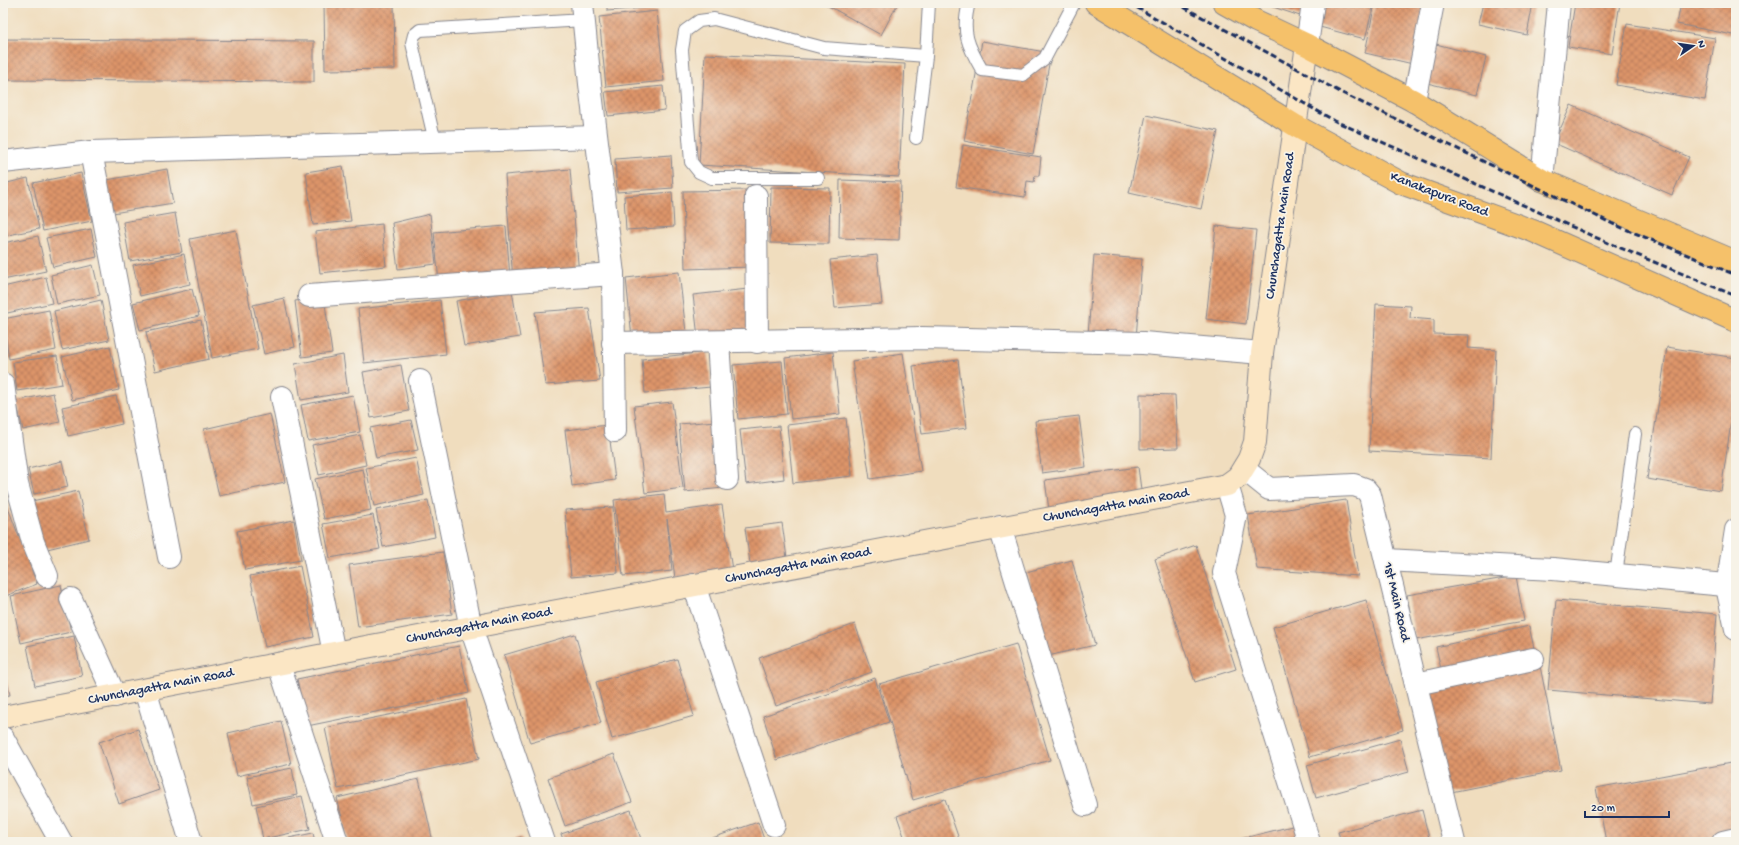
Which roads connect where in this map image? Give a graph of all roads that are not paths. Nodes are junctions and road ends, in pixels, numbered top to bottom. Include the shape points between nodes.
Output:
1 (929, 3) edge
2 (969, 3) edge
3 (1074, 3) edge
4 (1096, 3) edge
5 (1224, 3) edge
6 (1313, 3) edge
7 (1433, 3) edge
8 (1559, 3) edge
9 (583, 12) edge
10 (1307, 45) junction
11 (926, 56) junction
12 (1414, 101) junction
13 (1296, 126) junction
14 (596, 137) junction
15 (916, 138) dead end
16 (434, 142) junction
17 (91, 152) junction
18 (3, 162) edge
19 (818, 178) dead end
20 (1542, 180) junction
21 (756, 196) dead end
22 (1736, 262) edge
23 (613, 274) junction
24 (309, 296) dead end
25 (1736, 321) edge
26 (718, 342) junction
27 (758, 342) junction
28 (614, 343) junction
29 (1262, 352) junction
30 (420, 381) dead end
31 (3, 384) edge
32 (282, 397) dead end
33 (615, 430) dead end
34 (1635, 434) dead end
35 (1244, 469) junction
36 (727, 479) dead end
37 (1227, 485) junction
38 (1000, 527) junction
39 (1736, 530) edge
40 (169, 557) dead end
41 (1386, 560) junction
42 (1616, 575) junction
43 (47, 576) dead end
44 (694, 585) junction
45 (1732, 587) edge
46 (71, 599) dead end
47 (471, 628) junction
48 (1736, 629) edge
49 (334, 653) junction
50 (1533, 659) dead end
51 (279, 665) junction
52 (1416, 684) junction
53 (145, 690) junction
54 (115, 696) junction
55 (3, 717) edge
56 (3, 738) edge
57 (1085, 805) dead end
58 (774, 825) dead end
59 (53, 839) edge
60 (1736, 839) edge
61 (191, 842) edge
62 (337, 842) edge
63 (544, 842) edge
64 (1309, 842) edge
65 (1454, 842) edge
66 (1723, 842) edge

1 - 11 lane
2 - 3 lane via 965,18 968,46 982,70 1023,75 1045,58
4 - 13 highway, Kanakapura Road
5 - 10 highway
6 - 10 street
7 - 12 street
8 - 20 street
9 - 14 street
9 - 16 lane via 420,30 414,35 412,43
10 - 12 highway
10 - 13 street, Chunchagatta Main Road
11 - 15 lane
11 - 19 lane via 824,48 714,19 699,21 685,30 682,50 691,162 699,172 712,178
12 - 20 highway
13 - 25 highway, Kanakapura Road via 1401,183 1533,231
13 - 29 street, Chunchagatta Main Road
14 - 16 street
14 - 23 street
16 - 17 street
17 - 18 street
17 - 40 street
20 - 22 highway
21 - 27 street
23 - 24 street
23 - 28 street
26 - 27 street
26 - 28 street
26 - 36 street
27 - 29 street via 922,338 1127,342
28 - 33 street
29 - 35 street, Chunchagatta Main Road via 1255,442
30 - 47 street
31 - 43 street via 19,490 33,542
32 - 49 street
34 - 42 lane
35 - 37 street, Chunchagatta Main Road
35 - 41 street, 1st Main Road via 1269,489 1354,485 1365,489 1370,495
37 - 38 street, Chunchagatta Main Road
37 - 64 street via 1236,515 1224,573
38 - 44 street, Chunchagatta Main Road
38 - 57 street
39 - 45 street
41 - 42 street
41 - 52 street, 1st Main Road
42 - 45 street
44 - 47 street, Chunchagatta Main Road
44 - 58 street
45 - 48 street
46 - 54 street
47 - 49 street, Chunchagatta Main Road
47 - 63 street
49 - 51 street, Chunchagatta Main Road
50 - 52 street
51 - 53 street, Chunchagatta Main Road
51 - 62 street
52 - 65 street, 1st Main Road
53 - 54 street, Chunchagatta Main Road
53 - 61 street
54 - 55 street, Chunchagatta Main Road
56 - 59 street
60 - 66 street

